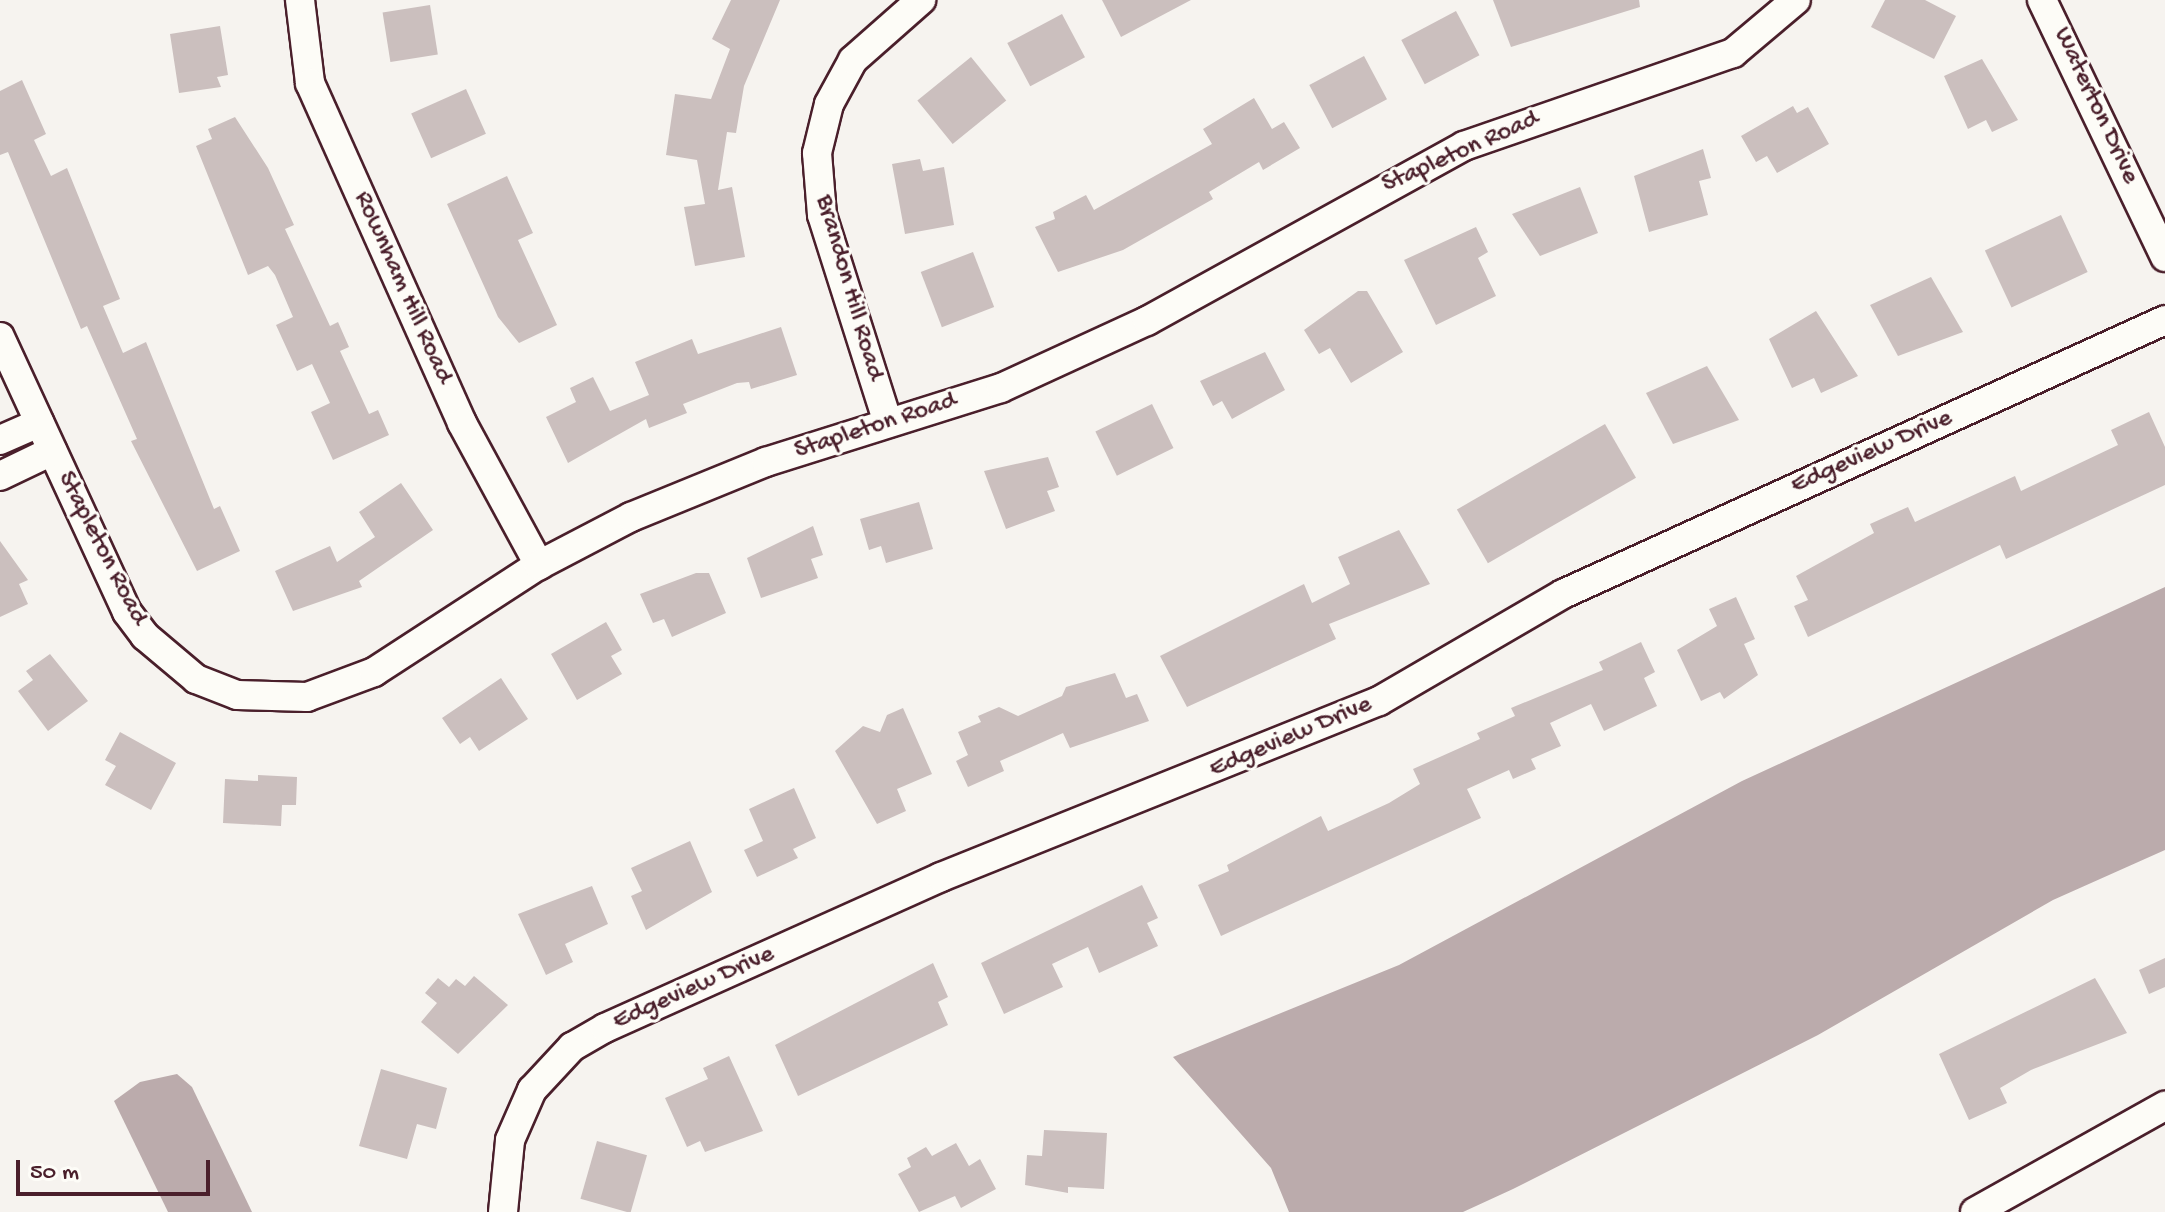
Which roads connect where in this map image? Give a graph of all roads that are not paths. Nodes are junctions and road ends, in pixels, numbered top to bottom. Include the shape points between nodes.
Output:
1 (300, 0) edge
2 (921, 0) edge
3 (1796, 0) edge
4 (2042, 0) edge
5 (2165, 257) edge
6 (2165, 320) edge
7 (0, 337) edge
8 (39, 423) junction
9 (888, 423) junction
10 (0, 440) edge
11 (52, 451) junction
12 (0, 476) edge
13 (539, 565) junction
14 (2165, 1106) edge
15 (503, 1212) edge
16 (1975, 1212) edge

1 - 13 street, Rownham Hill Road via 310,83 462,423
2 - 9 street, Brandon Hill Road via 853,60 829,104 817,153 822,215
3 - 9 street, Stapleton Road via 1733,53 1464,146 1147,321 1001,388
4 - 5 street, Waterton Drive
6 - 15 street, Edgeview Drive via 1563,594 1379,701 941,877 605,1028 572,1047 526,1102 502,1173
7 - 8 street, Stapleton Road
8 - 10 street
8 - 11 street, Stapleton Road
9 - 13 street, Stapleton Road via 694,490
11 - 12 street
11 - 13 street, Stapleton Road via 136,624 196,679 237,695 307,697 344,688
14 - 16 street

